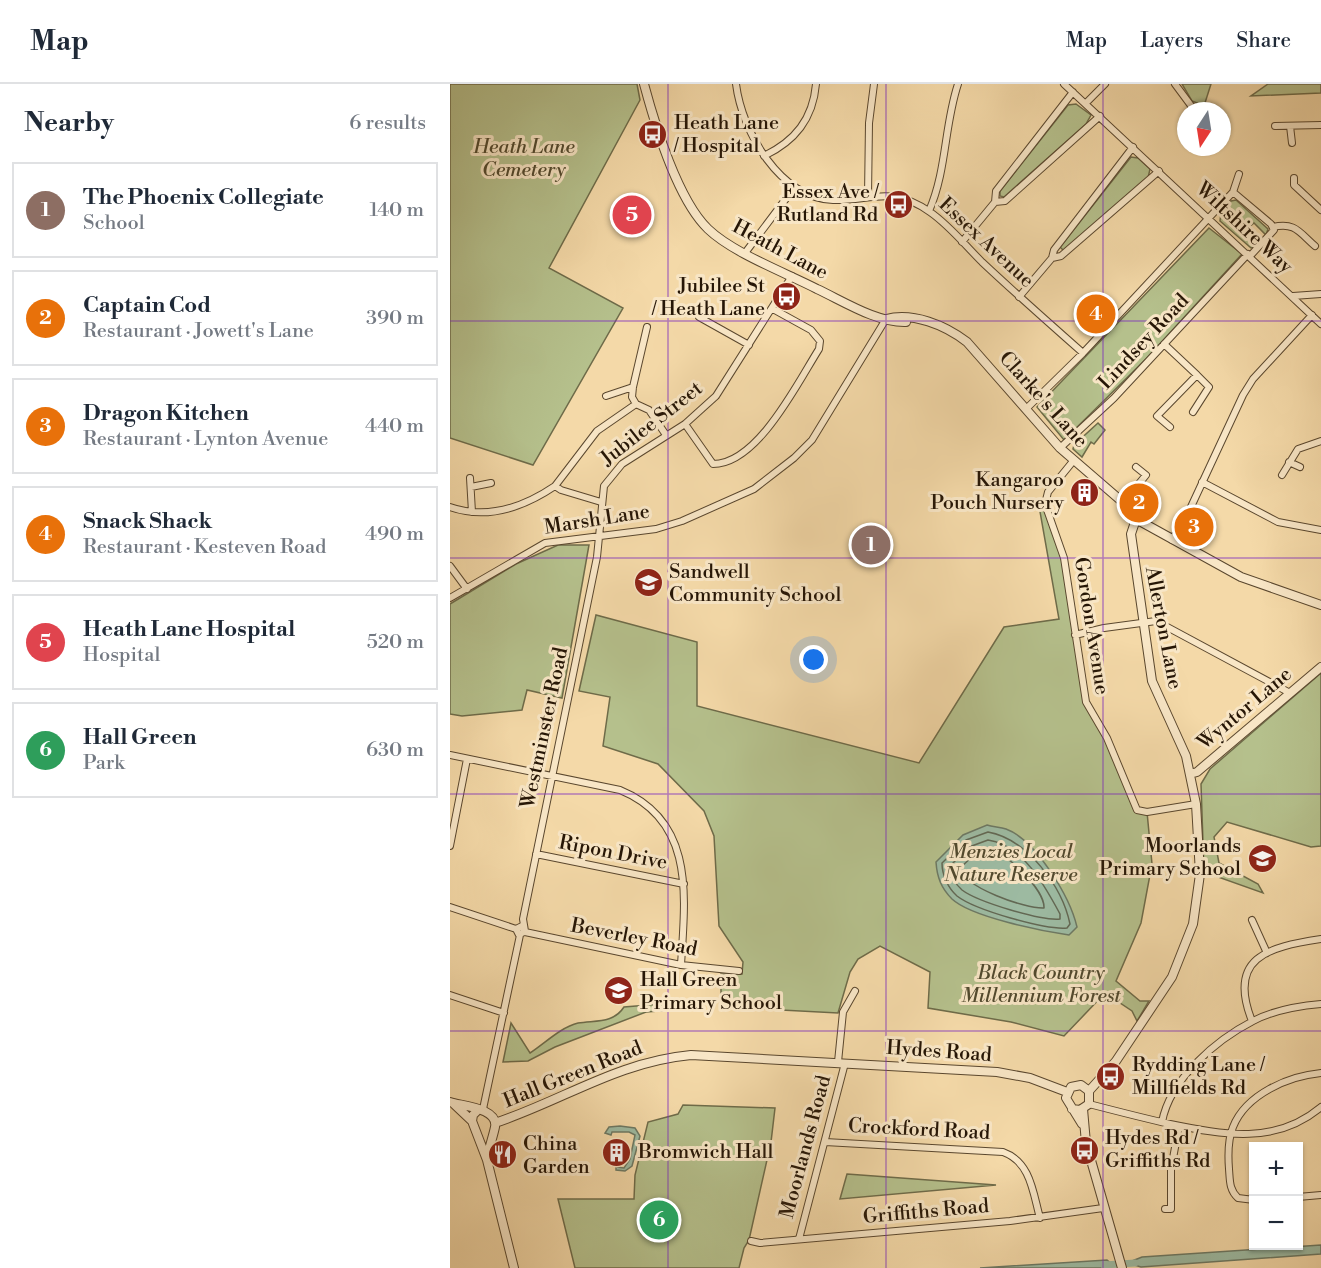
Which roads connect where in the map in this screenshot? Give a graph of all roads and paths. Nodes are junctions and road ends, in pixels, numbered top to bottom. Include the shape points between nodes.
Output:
1 (644, 84) edge
2 (736, 84) edge
3 (816, 84) edge
4 (874, 84) edge
5 (958, 84) edge
6 (1064, 84) edge
7 (1105, 84) edge
8 (1175, 84) edge
9 (1073, 92) junction
10 (1188, 102) edge
11 (1086, 103) junction
12 (1100, 116) junction
13 (1321, 125) edge
14 (1275, 126) dead end
15 (1290, 126) junction
16 (1292, 143) dead end
17 (1133, 147) junction
18 (764, 156) junction
19 (1159, 171) junction
20 (1239, 174) dead end
21 (1294, 178) dead end
22 (794, 188) junction
23 (1233, 192) junction
24 (868, 196) junction
25 (995, 202) junction
26 (1321, 210) edge
27 (929, 211) junction
28 (1209, 218) junction
29 (1272, 227) junction
30 (962, 243) junction
31 (1315, 246) dead end
32 (745, 253) junction
33 (1249, 255) junction
34 (1052, 258) junction
35 (792, 276) junction
36 (1321, 294) edge
37 (1292, 296) junction
38 (1019, 297) junction
39 (773, 309) junction
40 (1312, 315) junction
41 (699, 317) dead end
42 (885, 319) junction
43 (1321, 324) edge
44 (647, 327) dead end
45 (1164, 344) junction
46 (749, 345) junction
47 (1083, 353) junction
48 (1197, 375) junction
49 (633, 387) junction
50 (606, 396) dead end
51 (636, 404) junction
52 (1026, 409) junction
53 (1193, 412) dead end
54 (685, 424) junction
55 (1170, 427) dead end
56 (666, 435) junction
57 (1321, 441) edge
58 (1060, 448) junction
59 (1074, 460) junction
60 (1288, 462) junction
61 (1136, 467) dead end
62 (1300, 467) dead end
63 (1282, 475) dead end
64 (470, 478) dead end
65 (1202, 482) junction
66 (490, 483) dead end
67 (555, 486) junction
68 (471, 487) junction
69 (601, 502) junction
70 (1125, 503) junction
71 (450, 507) edge
72 (472, 512) junction
73 (1136, 519) junction
74 (1321, 530) edge
75 (600, 537) junction
76 (1172, 540) junction
77 (450, 566) edge
78 (466, 589) junction
79 (450, 598) edge
80 (1318, 603) edge
81 (1143, 622) junction
82 (1075, 635) junction
83 (1321, 667) edge
84 (1290, 693) junction
85 (450, 755) edge
86 (467, 759) junction
87 (1190, 774) junction
88 (552, 776) junction
89 (1196, 804) junction
90 (452, 830) edge
91 (450, 846) edge
92 (536, 854) junction
93 (684, 884) junction
94 (450, 907) edge
95 (1252, 920) dead end
96 (521, 931) junction
97 (1321, 939) edge
98 (1267, 953) junction
99 (681, 965) junction
100 (739, 971) dead end
101 (855, 991) dead end
102 (450, 995) edge
103 (1321, 1004) edge
104 (504, 1013) junction
105 (1252, 1021) junction
106 (806, 1061) joint
107 (841, 1062) junction
108 (1321, 1073) edge
109 (1089, 1091) junction
110 (1067, 1092) junction
111 (451, 1102) edge
112 (1086, 1106) junction
113 (1321, 1107) edge
114 (1072, 1109) junction
115 (481, 1110) junction
116 (472, 1120) junction
117 (1162, 1122) junction
118 (1179, 1125) junction
119 (1083, 1126) junction
120 (494, 1127) junction
121 (476, 1130) junction
122 (1230, 1135) junction
123 (825, 1142) junction
124 (487, 1160) junction
125 (1321, 1195) edge
126 (1303, 1197) edge
127 (1249, 1200) edge
128 (1103, 1208) junction
129 (1165, 1209) dead end
130 (1040, 1218) junction
131 (799, 1239) junction
132 (751, 1241) dead end
133 (514, 1268) edge
134 (1122, 1268) edge

1 - 32 street, Heath Lane via 690,207 709,230
2 - 18 street, Essex Avenue
3 - 18 street via 807,121 788,141
4 - 24 street
5 - 27 street via 952,100 941,180
6 - 9 street, Wiltshire Way
7 - 11 street
8 - 10 street
9 - 11 street, Wiltshire Way
9 - 25 street via 996,191
11 - 12 street, Wiltshire Way
12 - 17 street, Wiltshire Way
12 - 25 street via 1005,201
13 - 15 street
14 - 15 street
15 - 16 street
17 - 19 street, Wiltshire Way
17 - 34 street via 1054,250
18 - 22 street, Essex Avenue
19 - 28 street, Wiltshire Way
19 - 34 street via 1061,256
20 - 23 street
21 - 26 street via 1294,185
22 - 24 street, Essex Avenue via 834,200
22 - 32 street
23 - 28 street
23 - 29 street
24 - 27 street, Essex Avenue via 899,198
25 - 30 street
27 - 30 street, Essex Avenue
28 - 33 street, Wiltshire Way
28 - 47 street
29 - 31 street via 1292,226
29 - 33 street, Lindsey Road via 1271,234
30 - 38 street, Essex Avenue
32 - 35 street, Heath Lane
33 - 37 street, Wiltshire Way
33 - 45 street, Lindsey Road
34 - 38 street
35 - 39 street, Jubilee Street
35 - 42 street, Heath Lane
36 - 37 street
37 - 40 street, Wiltshire Way
38 - 47 street, Essex Avenue
39 - 46 street, Jubilee Street
39 - 54 street via 811,330 820,341 819,349 770,427 734,457 713,464
40 - 43 street, Wiltshire Way
40 - 65 street via 1243,394
41 - 46 street
42 - 52 street, Clarke's Lane via 895,323 931,323 950,331 976,350
42 - 75 street, Marsh Lane via 812,440 766,481 682,521
44 - 49 street
45 - 48 street
45 - 58 street, Lindsey Road
46 - 54 street, Jubilee Street via 716,396
47 - 52 street
48 - 53 street via 1209,387
48 - 55 street via 1156,416
49 - 50 street
49 - 51 street
51 - 56 street via 649,410
51 - 67 street via 597,431
52 - 58 street, Clarke's Lane
54 - 56 street, Jubilee Street
56 - 69 street, Jubilee Street via 614,471 604,486
57 - 60 street via 1298,448
58 - 59 street, Clarke's Lane
59 - 70 street, Clarke's Lane
59 - 82 street, Gordon Avenue via 1048,492 1045,504 1064,558
60 - 62 street
60 - 63 street
61 - 70 street via 1146,475
64 - 68 street
65 - 74 street via 1266,517
65 - 76 street
66 - 68 street
67 - 69 street
67 - 72 street via 514,508
68 - 72 street
69 - 75 street, Jubilee Street
70 - 73 street, Clarke's Lane
71 - 72 street
73 - 76 street
73 - 81 street, Allerton Lane via 1131,534
75 - 78 street, Marsh Lane via 540,545
75 - 88 street, Westminster Road
76 - 80 street via 1241,577
77 - 78 street
78 - 79 street, Marsh Lane
81 - 82 street
81 - 84 street via 1156,621
81 - 87 street, Allerton Lane via 1152,681 1186,756
82 - 89 street, Gordon Avenue via 1086,702 1107,738 1137,810 1148,813
83 - 84 street, Wyntor Lane
84 - 87 street, Wyntor Lane
85 - 86 street
86 - 88 street
86 - 90 street
87 - 89 street, Allerton Lane
88 - 92 street, Westminster Road
88 - 93 street via 620,790 645,804 670,832
89 - 109 street, Allerton Lane via 1200,874 1186,944 1150,1013
90 - 91 street
92 - 93 street, Ripon Drive
92 - 96 street, Westminster Road
93 - 99 street
94 - 96 street, Beverley Road
95 - 98 street
96 - 99 street, Beverley Road
96 - 104 street, Westminster Road
97 - 98 street
98 - 105 street via 1250,967 1244,982 1244,1000
99 - 100 street, Beverley Road
101 - 107 street, Moorlands Road via 843,1012
102 - 104 street
103 - 105 street via 1287,1009
104 - 115 street, Westminster Road
105 - 117 street via 1196,1064 1173,1092
106 - 107 street, Hydes Road
106 - 120 street, Hall Green Road via 691,1055 657,1058
107 - 110 street, Hydes Road via 997,1072 1030,1078
107 - 123 street, Moorlands Road
108 - 122 street via 1295,1078 1269,1090 1247,1107
109 - 110 street, Hydes Road via 1076,1084
109 - 112 street
110 - 114 street
111 - 115 street, Hall Green Road
111 - 116 street, Hall Green Road
112 - 114 street
112 - 117 street
112 - 119 street
113 - 122 street via 1304,1120 1278,1131
114 - 119 street
115 - 116 street
115 - 120 street via 490,1114
116 - 121 street
117 - 118 street
118 - 122 street
118 - 129 street via 1171,1169 1171,1209
119 - 128 street
120 - 121 street via 483,1134
120 - 124 street
121 - 124 street
122 - 127 street via 1232,1191 1241,1200
123 - 130 street, Crockford Road via 1003,1152 1015,1157 1025,1168
123 - 131 street, Moorlands Road
124 - 133 street
125 - 126 street
128 - 130 street, Griffiths Road
128 - 134 street
130 - 131 street, Griffiths Road
131 - 132 street, Griffiths Road

